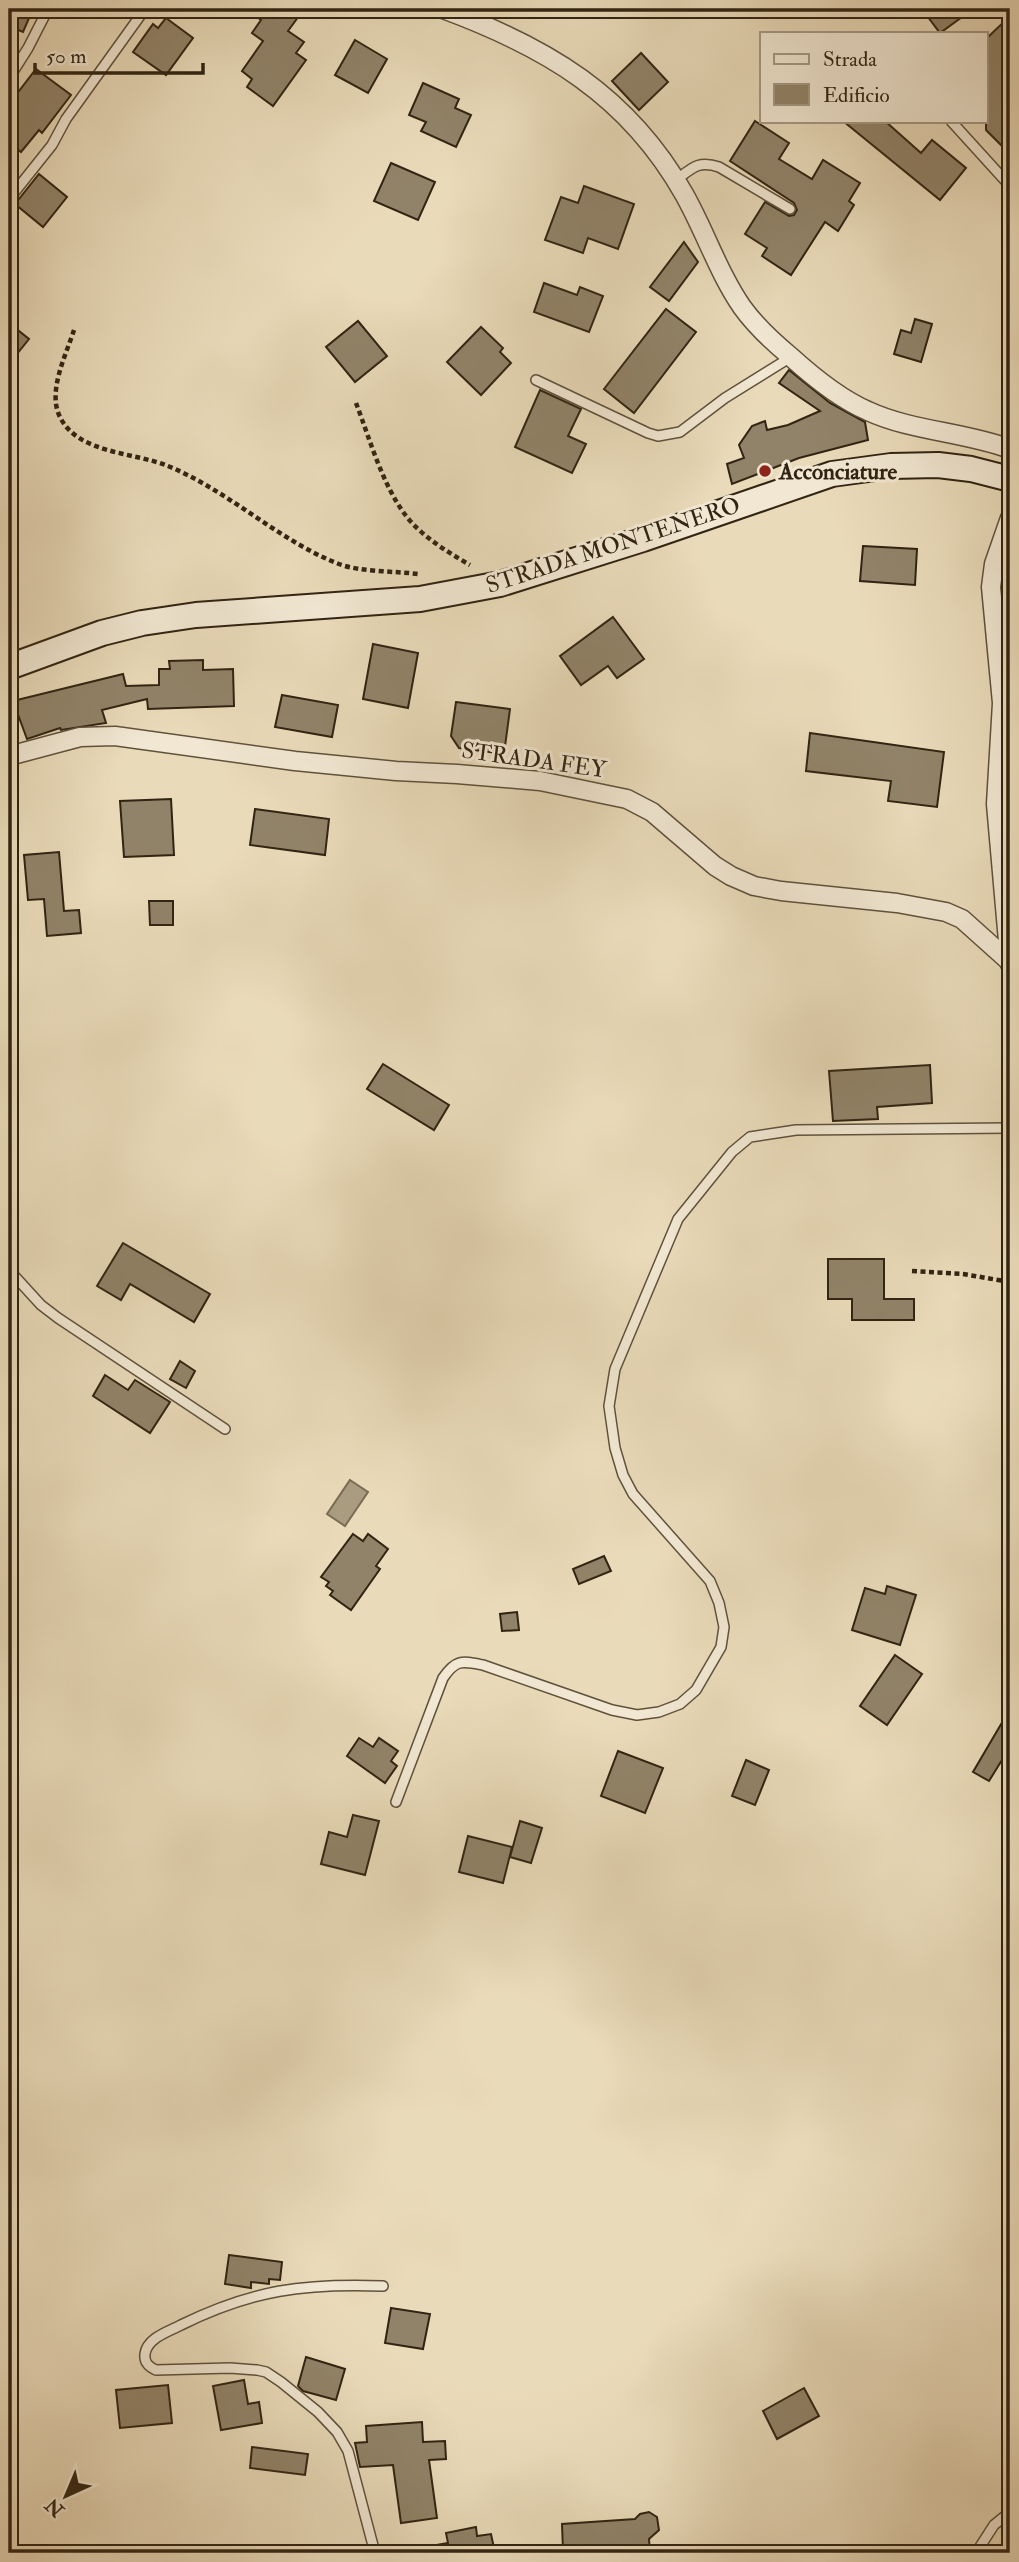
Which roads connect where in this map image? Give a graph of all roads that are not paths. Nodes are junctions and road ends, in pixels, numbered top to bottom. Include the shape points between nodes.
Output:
1 (48, 9) edge
2 (145, 9) edge
3 (443, 9) edge
4 (9, 78) edge
5 (952, 122) edge
6 (675, 181) junction
7 (1010, 186) edge
8 (9, 199) edge
9 (790, 209) dead end
10 (791, 357) junction
11 (536, 380) dead end
12 (1010, 449) edge
13 (1010, 479) edge
14 (1010, 518) edge
15 (9, 667) edge
16 (9, 756) edge
17 (1010, 963) edge
18 (1010, 1128) edge
19 (9, 1270) edge
20 (225, 1429) dead end
21 (396, 1802) dead end
22 (383, 2286) dead end
23 (1010, 2512) edge
24 (376, 2553) edge
25 (976, 2553) edge

1 - 4 lane
2 - 8 lane via 66,118 52,145
3 - 6 street via 543,52 579,77 638,130
5 - 7 lane
6 - 9 lane via 708,163
6 - 10 street via 743,309
10 - 11 lane via 680,432 666,435 648,433
10 - 12 street via 867,411
13 - 15 main road, STRADA MONTENERO via 938,465 832,474 500,584 420,599 142,623
14 - 17 street, STRADA FEY via 991,587 1002,703 996,804
16 - 17 street, STRADA FEY via 80,737 115,736 308,762 540,781 627,799 652,812 706,859 754,886 946,912 962,919
18 - 21 lane via 796,1130 750,1137 732,1152 678,1219 615,1369 609,1406 615,1448 633,1494 710,1581 724,1627 716,1657 696,1690 680,1704 637,1715 483,1665 463,1661 452,1665
19 - 20 lane via 58,1318
22 - 24 lane via 285,2288 248,2297 158,2336 146,2350 145,2360 156,2370 266,2372 318,2412 348,2451
23 - 25 lane via 994,2525

